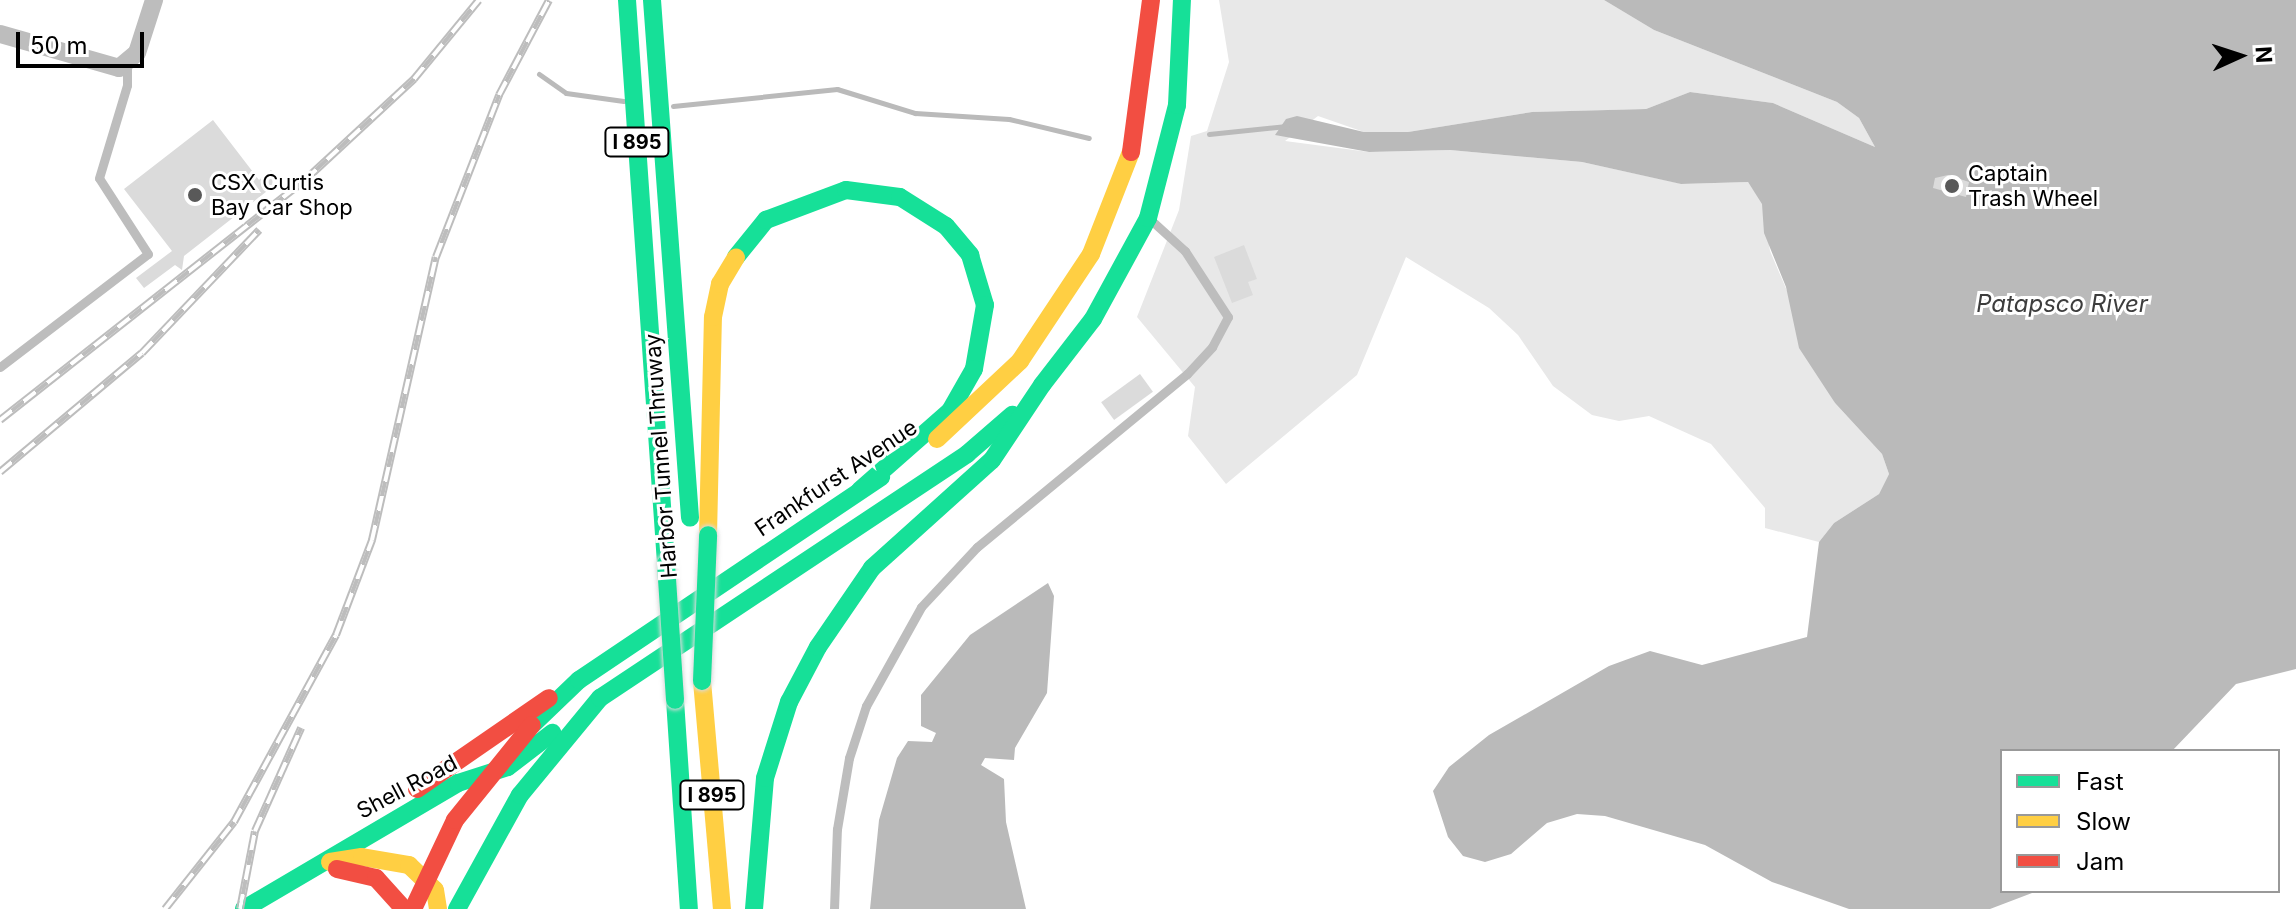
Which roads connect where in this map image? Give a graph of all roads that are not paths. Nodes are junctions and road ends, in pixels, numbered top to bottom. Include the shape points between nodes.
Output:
1 (154, 0) edge
2 (627, 0) edge
3 (652, 0) edge
4 (1182, 0) edge
5 (1152, 4) edge
6 (0, 34) edge
7 (127, 64) junction
8 (1148, 218) junction
9 (1091, 254) junction
10 (0, 367) edge
11 (1042, 385) junction
12 (860, 490) junction
13 (579, 680) junction
14 (702, 681) junction
15 (600, 698) junction
16 (489, 773) junction
17 (314, 865) junction
18 (425, 875) junction
19 (244, 909) edge
20 (404, 909) edge
21 (413, 909) edge
22 (438, 909) edge
23 (457, 909) edge
24 (689, 909) edge
25 (722, 909) edge
26 (754, 909) edge
27 (834, 909) edge

1 - 7 street via 137,53
2 - 24 main road, Harbor Tunnel Thruway / I 895, bridge
3 - 14 main road, Harbor Tunnel Thruway / I 895, bridge
4 - 8 main road via 1177,105
5 - 8 main road via 1160,44 1159,94 1136,201
5 - 9 main road, Frankfurst Avenue via 1132,150
6 - 7 street via 110,69
7 - 10 lane via 127,85 99,178 148,254
8 - 9 main road via 1115,225
8 - 11 main road via 1093,319
8 - 27 lane via 1185,251 1228,317 1212,347 1187,374 977,547 921,607 866,706 849,758 837,829
9 - 12 main road, Frankfurst Avenue via 1065,302 982,401
11 - 15 main road via 967,454
11 - 26 main road via 992,460 892,547 818,647 789,702 765,778
12 - 13 main road, Frankfurst Avenue
12 - 14 main road, bridge via 950,411 974,369 985,305 970,255 946,226 900,197 846,190 766,220 749,234 720,284 713,317
13 - 16 main road, Frankfurst Avenue
13 - 17 main road, Shell Road via 512,721
14 - 25 main road, Harbor Tunnel Thruway / I 895
15 - 16 main road, Shell Road via 528,755
15 - 23 main road via 520,795
16 - 17 main road, Shell Road via 458,783
16 - 18 main road, Frankfurst Avenue
17 - 18 main road via 385,859
17 - 19 main road, Shell Road
17 - 20 main road via 376,878
18 - 21 main road, Frankfurst Avenue
18 - 22 main road

